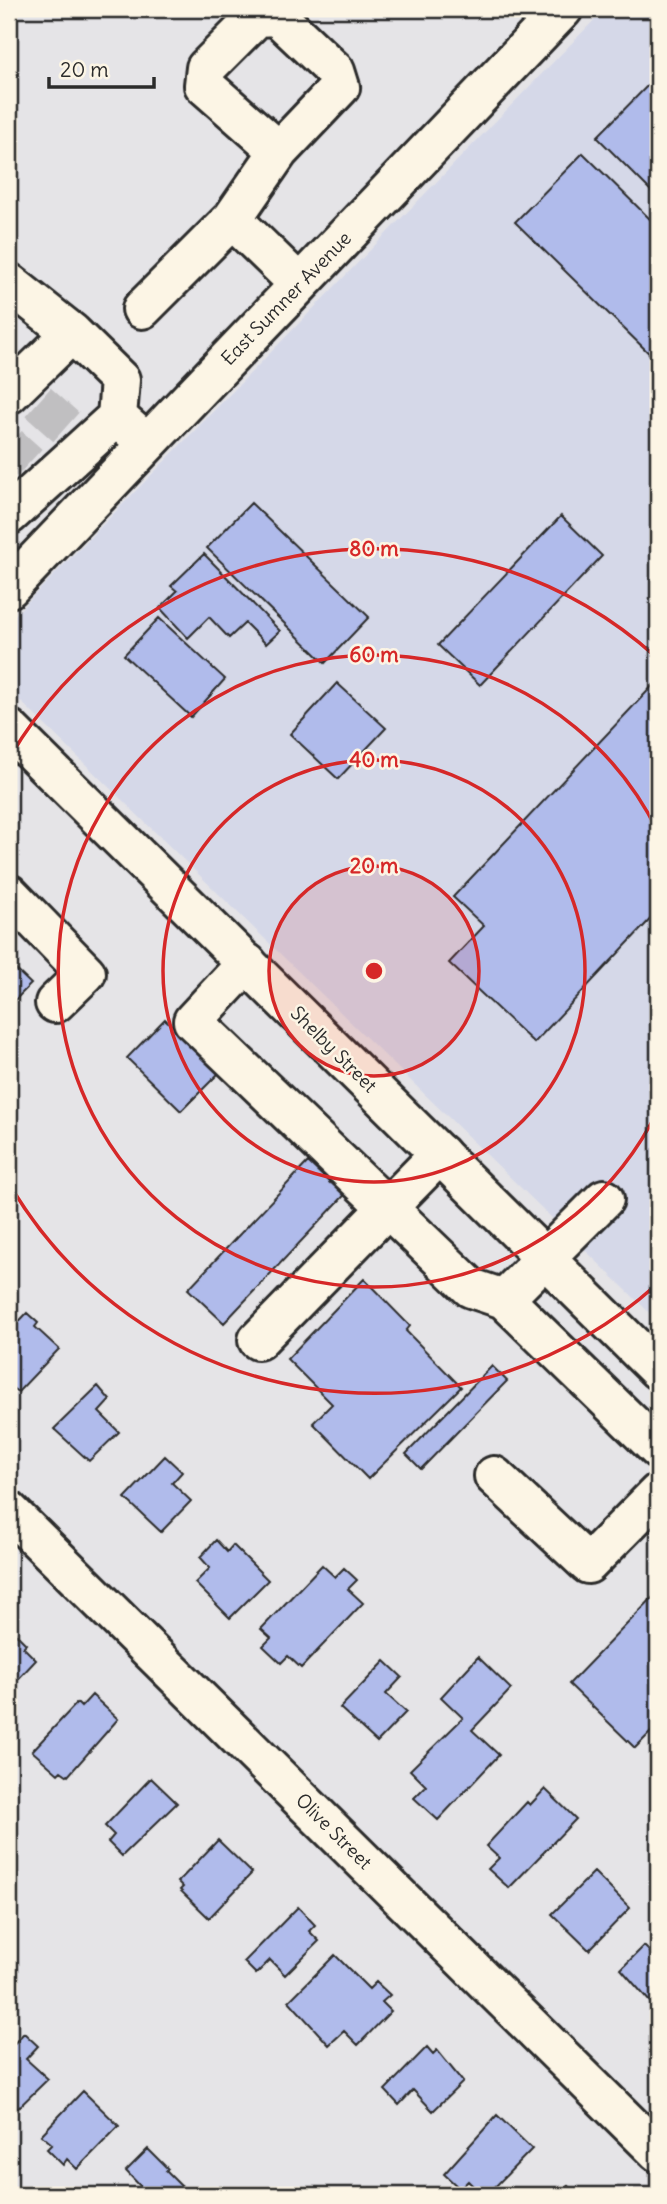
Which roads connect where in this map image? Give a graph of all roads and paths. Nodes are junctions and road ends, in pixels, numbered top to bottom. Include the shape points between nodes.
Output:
1 (563, 9) edge
2 (279, 151) dead end
3 (232, 219) junction
4 (9, 283) edge
5 (299, 284) junction
6 (142, 309) dead end
7 (72, 333) junction
8 (21, 394) edge
9 (117, 416) junction
10 (146, 444) junction
11 (10, 511) edge
12 (9, 588) edge
13 (14, 743) edge
14 (9, 894) edge
15 (247, 964) junction
16 (55, 1003) dead end
17 (440, 1154) junction
18 (604, 1199) dead end
19 (388, 1207) junction
20 (545, 1258) junction
21 (504, 1299) junction
22 (258, 1340) dead end
23 (658, 1370) edge
24 (658, 1449) edge
25 (494, 1476) dead end
26 (658, 1493) edge
27 (9, 1511) edge
28 (658, 2151) edge

1 - 5 street, East Sumner Avenue
2 - 3 street
3 - 5 street
3 - 6 street
4 - 7 street
5 - 10 street, East Sumner Avenue
7 - 8 street
7 - 9 street via 120,380
9 - 10 street
9 - 11 street via 76,436 39,471
10 - 12 street, East Sumner Avenue
13 - 15 street, Shelby Street
14 - 16 street via 86,973
15 - 17 street, Shelby Street
15 - 19 street via 193,1021
17 - 19 street
17 - 20 street, Shelby Street
18 - 20 street
19 - 21 street via 471,1288
19 - 22 street
20 - 21 street
20 - 23 street, Shelby Street
21 - 24 street
25 - 26 street via 588,1564
27 - 28 street, Olive Street

